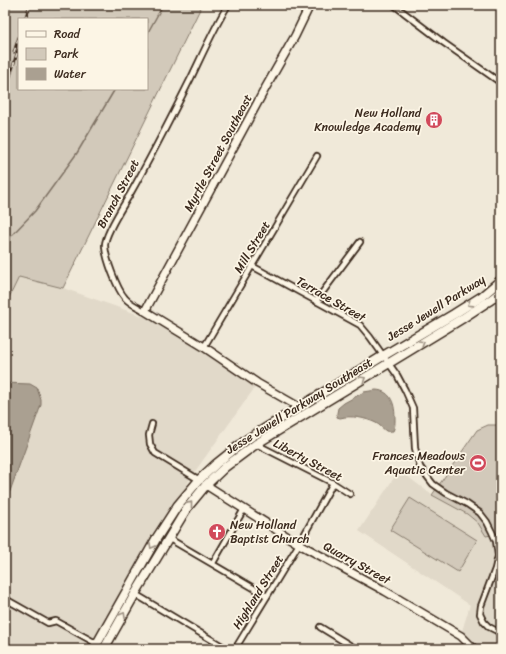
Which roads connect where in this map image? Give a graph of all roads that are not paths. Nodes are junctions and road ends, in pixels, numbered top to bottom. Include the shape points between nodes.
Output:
1 (228, 5) edge
2 (310, 5) edge
3 (394, 5) edge
4 (501, 83) edge
5 (317, 156) dead end
6 (360, 242) dead end
7 (252, 266) junction
8 (501, 280) edge
9 (501, 292) edge
10 (316, 301) junction
11 (145, 311) junction
12 (204, 347) junction
13 (383, 356) junction
14 (388, 364) junction
15 (299, 407) junction
16 (152, 424) dead end
17 (256, 444) junction
18 (199, 480) junction
19 (333, 483) junction
20 (206, 485) junction
21 (350, 494) dead end
22 (244, 509) junction
23 (168, 538) junction
24 (299, 544) junction
25 (213, 563) junction
26 (135, 594) junction
27 (267, 596) junction
28 (5, 597) edge
29 (320, 627) dead end
30 (501, 633) edge
31 (99, 648) edge
32 (227, 649) edge
33 (235, 649) edge
34 (356, 649) edge
35 (474, 649) edge

1 - 11 street, Branch Street via 105,244 115,281 124,298
2 - 11 street, Myrtle Street Southeast
3 - 4 street
5 - 7 street, Mill Street
6 - 10 street
7 - 10 street, Terrace Street
7 - 12 street, Mill Street
8 -> 13 main road, Jesse Jewell Parkway via 481,297
14 -> 9 main road, Jesse Jewell Parkway
10 - 13 street, Terrace Street via 360,324
11 - 12 street, Branch Street
12 - 15 street, Branch Street via 257,383
13 - 14 street, Terrace Street
13 - 15 main road, Jesse Jewell Parkway Southeast
17 -> 14 main road, Jesse Jewell Parkway Southeast
14 - 30 street, Terrace Street via 397,375 413,408 414,448 420,467 433,484 480,513 496,541 498,556 480,614 489,627
15 - 18 main road, Jesse Jewell Parkway Southeast via 246,440
16 - 18 street via 149,436 155,452
17 - 19 street, Liberty Street
17 - 20 main road, Jesse Jewell Parkway Southeast
18 - 20 street
18 -> 31 main road, Jesse Jewell Parkway Southeast via 178,505 156,539
19 - 21 street, Liberty Street
19 - 24 street, Highland Street
20 - 22 street, Quarry Street
23 -> 20 main road, Jesse Jewell Parkway Southeast via 187,508
22 - 24 street, Quarry Street
22 - 25 street
23 - 25 street
23 - 26 main road, Jesse Jewell Parkway Southeast
24 - 27 street, Highland Street
24 - 35 street, Quarry Street via 385,591 460,636
25 - 27 street
31 -> 26 main road, Jesse Jewell Parkway Southeast
26 - 32 street
27 - 33 street, Highland Street
28 - 31 street via 48,623 56,620 92,641
29 - 34 street

